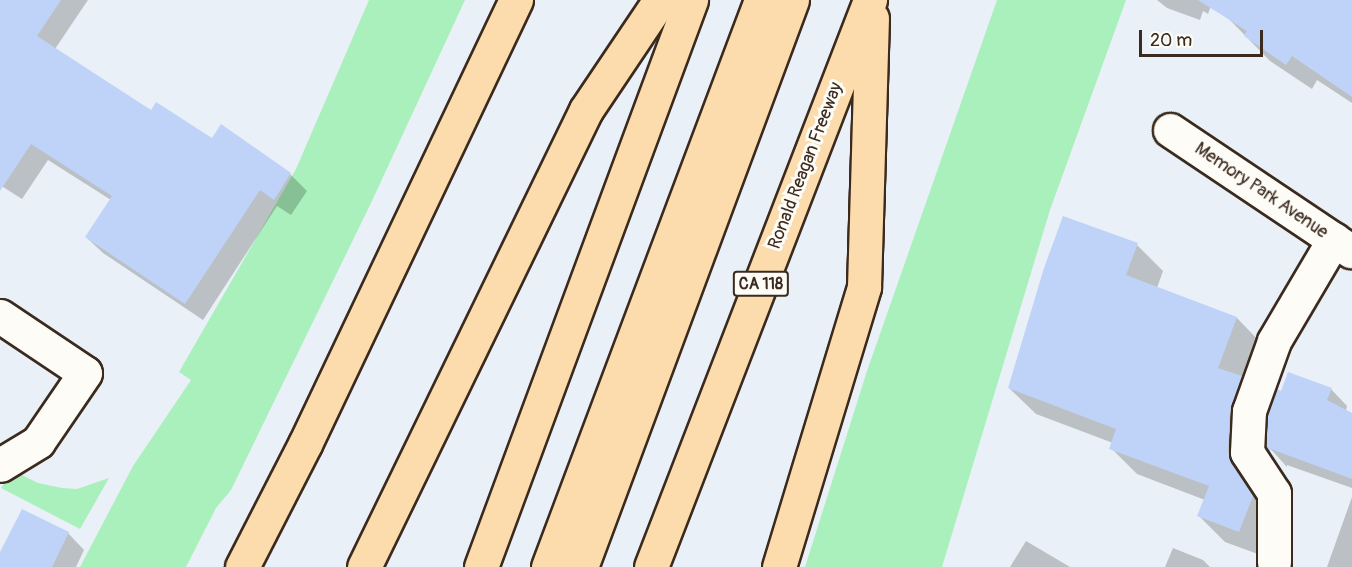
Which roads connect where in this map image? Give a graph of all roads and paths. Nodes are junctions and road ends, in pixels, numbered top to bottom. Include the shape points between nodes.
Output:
1 (516, 0) edge
2 (660, 0) edge
3 (691, 0) edge
4 (761, 0) edge
5 (792, 0) edge
6 (871, 0) edge
7 (1170, 130) dead end
8 (1343, 245) edge
9 (0, 316) edge
10 (0, 465) edge
11 (1274, 562) dead end
12 (242, 567) edge
13 (364, 567) edge
14 (481, 567) edge
15 (548, 567) edge
16 (581, 567) edge
17 (651, 567) edge
18 (779, 567) edge

1 - 12 highway
2 - 13 highway via 586,110
3 - 14 highway
4 - 15 highway
5 - 16 highway
6 - 17 highway, Ronald Reagan Freeway / CA 118
6 - 18 highway via 864,287
7 - 8 street, Memory Park Avenue
8 - 11 street via 1274,341 1250,411 1247,452 1274,493
9 - 10 street via 85,373 38,442

